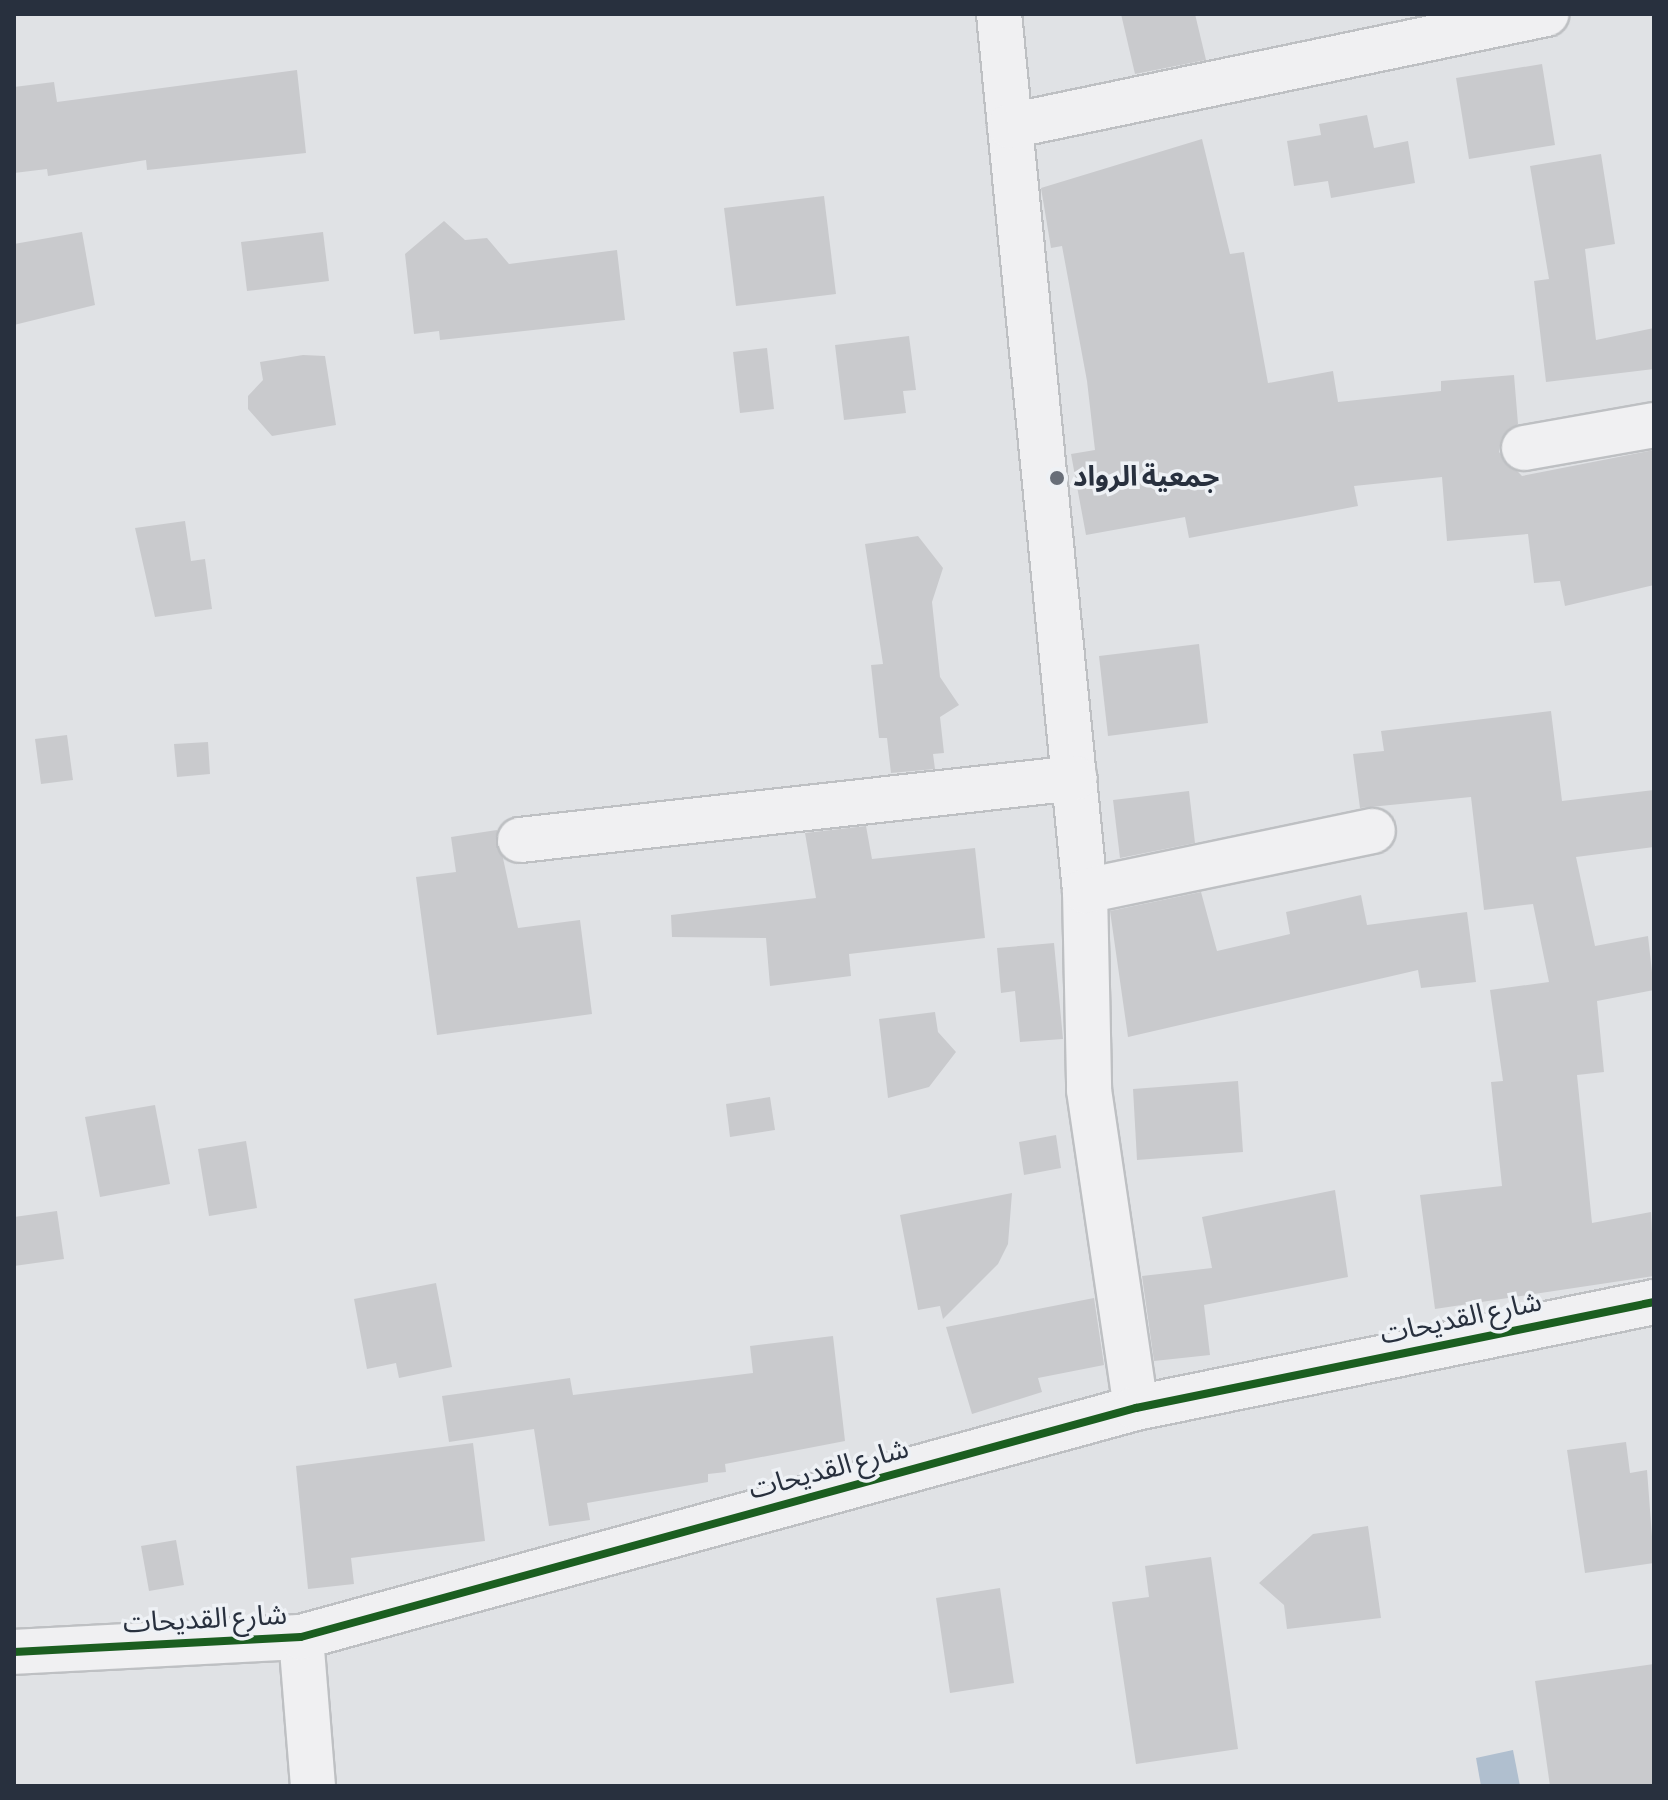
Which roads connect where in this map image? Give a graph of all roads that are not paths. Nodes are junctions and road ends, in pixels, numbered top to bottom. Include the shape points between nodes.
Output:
1 (999, 14) edge
2 (1546, 14) edge
3 (1010, 126) junction
4 (1654, 425) edge
5 (1524, 448) dead end
6 (1075, 778) junction
7 (1373, 831) dead end
8 (520, 840) dead end
9 (1085, 891) junction
10 (1654, 1302) edge
11 (1136, 1408) junction
12 (301, 1637) junction
13 (14, 1652) edge
14 (313, 1786) edge

1 - 3 street
2 - 3 street
3 - 6 street
4 - 5 street
6 - 8 street
6 - 9 street
7 - 9 street
9 - 11 street via 1089,1090
10 - 11 street, شارع القديحات
11 - 12 street, شارع القديحات
12 - 13 street, شارع القديحات
12 - 14 street

